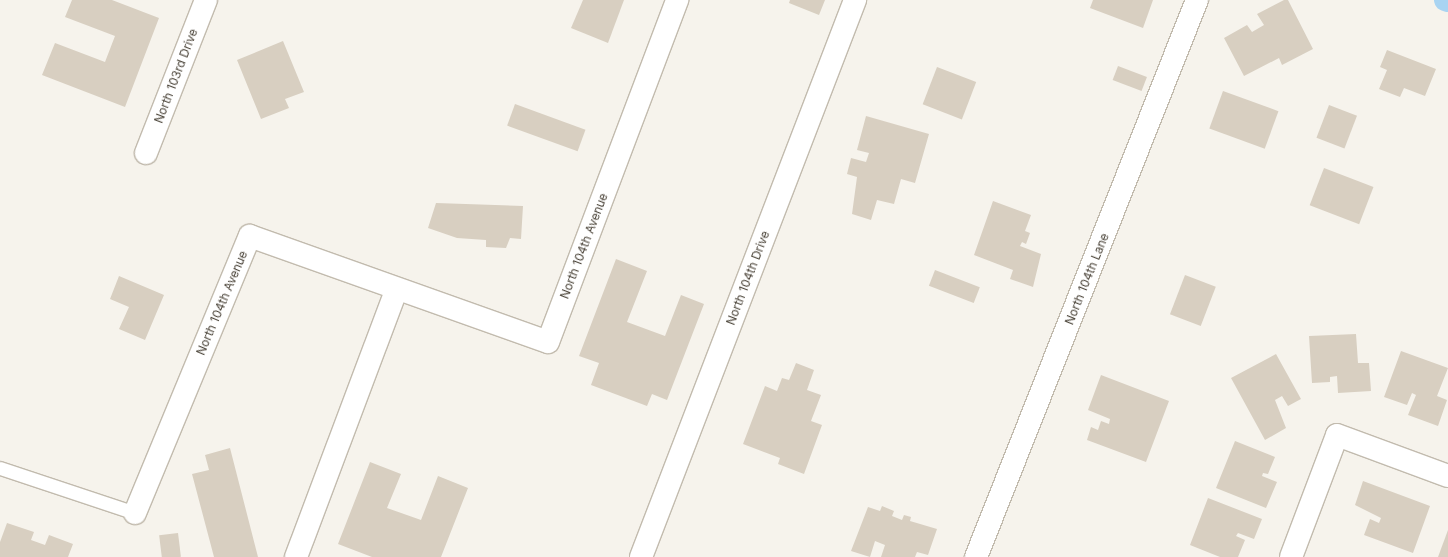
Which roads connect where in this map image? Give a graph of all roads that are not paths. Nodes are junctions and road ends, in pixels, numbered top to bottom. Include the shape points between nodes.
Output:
1 (206, 0) edge
2 (677, 0) edge
3 (856, 0) edge
4 (1197, 0) edge
5 (146, 152) dead end
6 (397, 289) junction
7 (0, 468) edge
8 (1448, 476) edge
9 (135, 513) joint
10 (296, 557) edge
11 (641, 557) edge
12 (976, 557) edge
13 (1291, 557) edge

1 - 5 street, North 103rd Drive
2 - 6 street, North 104th Avenue via 548,342
3 - 11 street, North 104th Drive
4 - 12 street, North 104th Lane
6 - 9 street, North 104th Avenue via 250,236
6 - 10 street
7 - 9 lane
8 - 13 street via 1337,435

